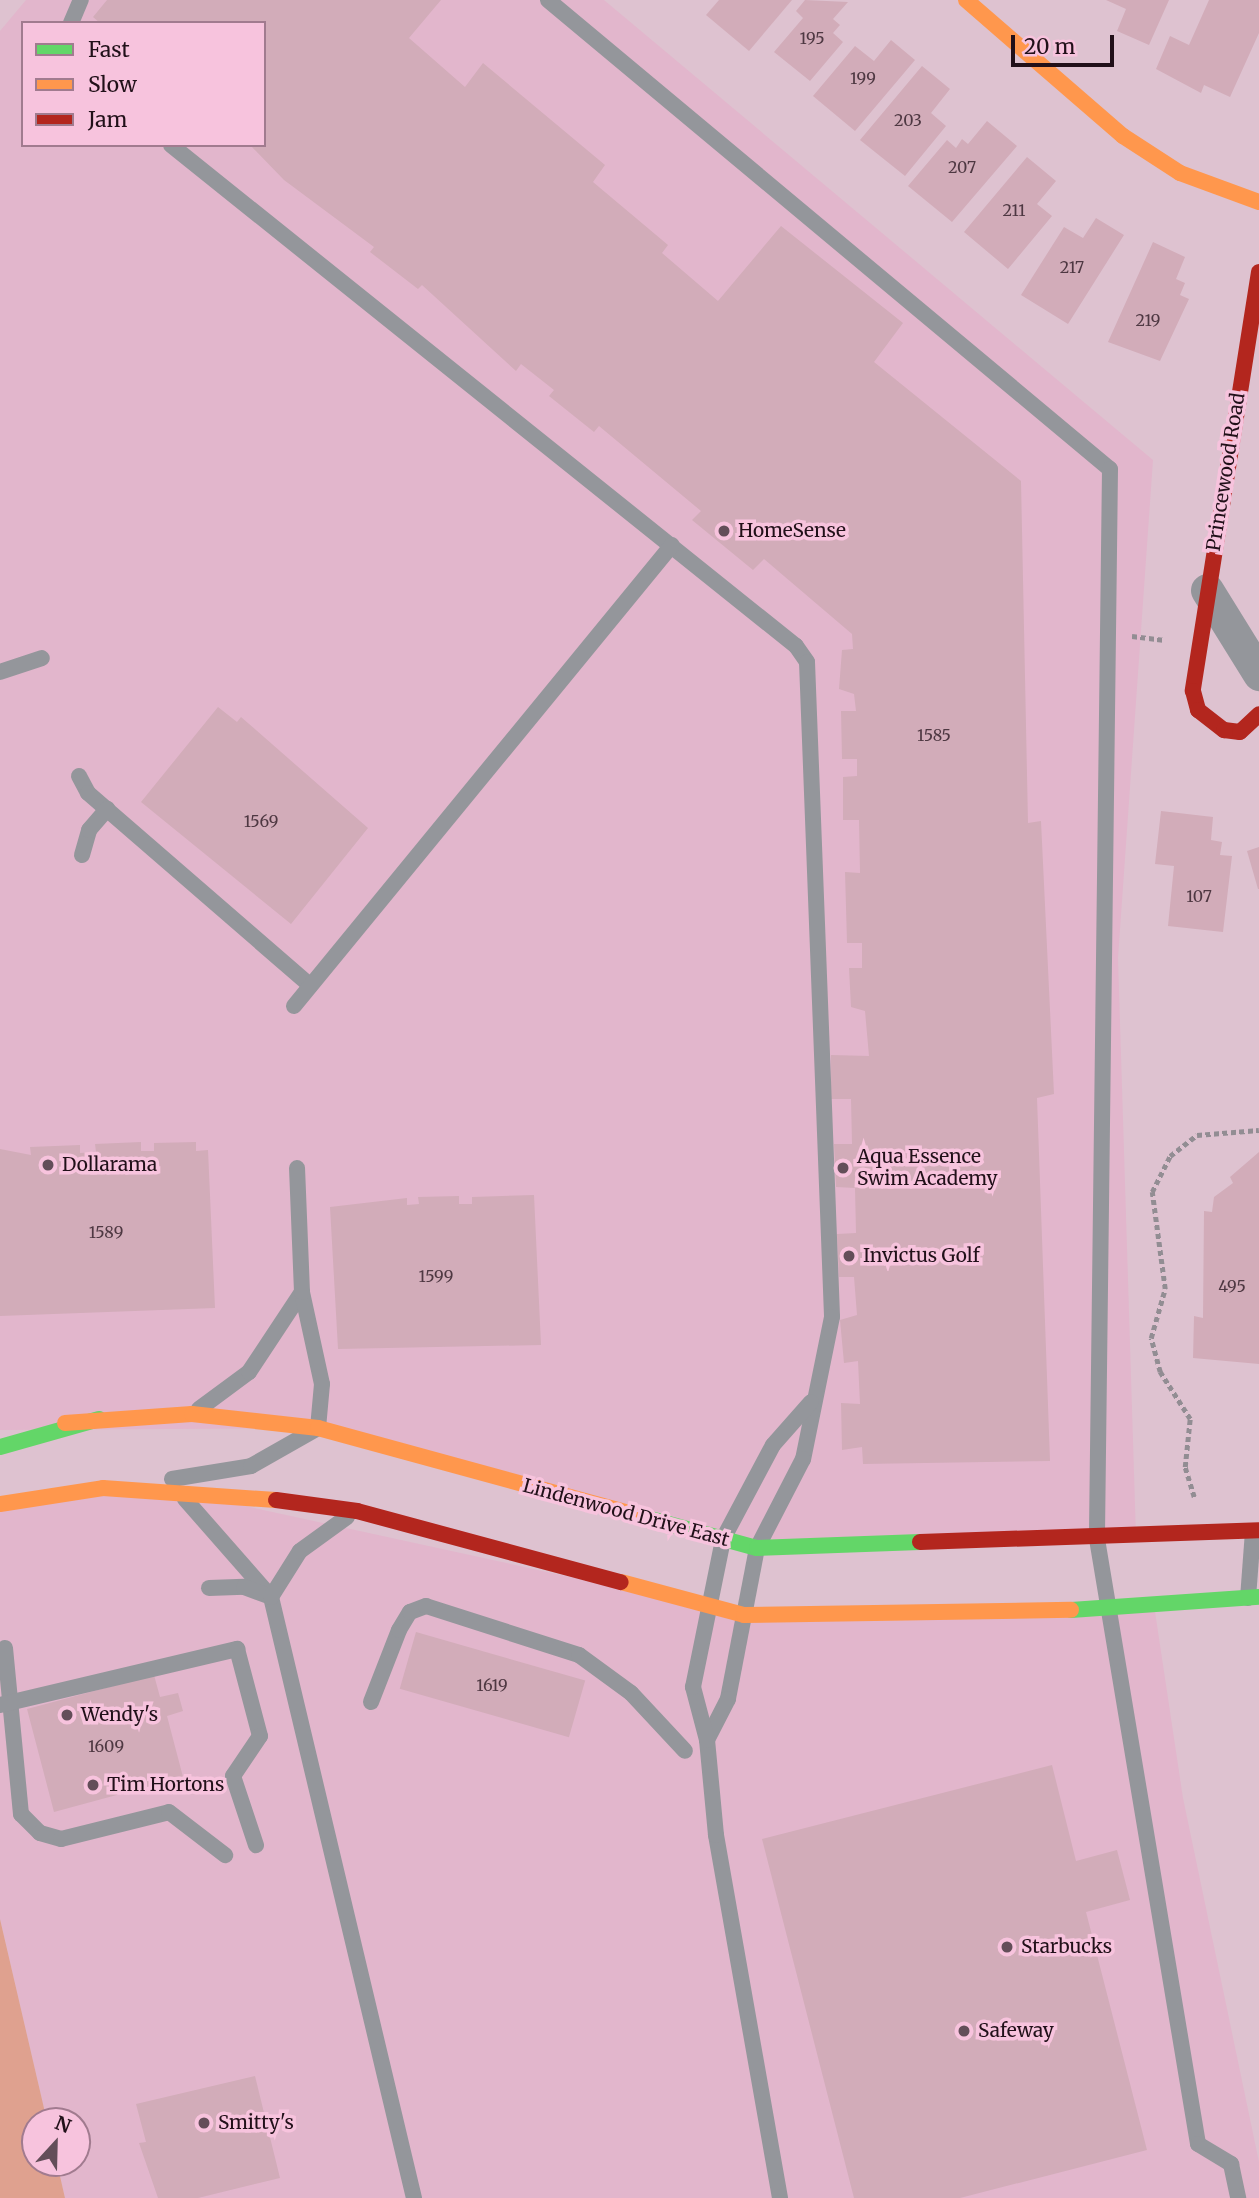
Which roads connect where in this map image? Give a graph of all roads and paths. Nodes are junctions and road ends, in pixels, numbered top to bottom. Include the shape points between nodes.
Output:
1 (81, 0) edge
2 (548, 0) edge
3 (966, 0) edge
4 (72, 21) edge
5 (174, 147) edge
6 (1259, 202) edge
7 (1259, 272) edge
8 (672, 545) junction
9 (1207, 590) junction
10 (1107, 633) junction
11 (1197, 643) junction
12 (43, 659) dead end
13 (0, 672) edge
14 (1259, 674) edge
15 (1259, 714) edge
16 (79, 776) dead end
17 (107, 809) junction
18 (82, 855) dead end
19 (310, 985) junction
20 (294, 1006) dead end
21 (1259, 1130) edge
22 (297, 1168) dead end
23 (302, 1292) junction
24 (811, 1402) junction
25 (192, 1414) junction
26 (99, 1419) junction
27 (318, 1428) junction
28 (0, 1430) edge
29 (0, 1447) edge
30 (152, 1489) junction
31 (172, 1490) junction
32 (1195, 1501) dead end
33 (0, 1504) edge
34 (357, 1511) junction
35 (1256, 1531) edge
36 (723, 1539) junction
37 (1097, 1539) junction
38 (757, 1548) junction
39 (209, 1588) dead end
40 (271, 1597) junction
41 (1254, 1597) edge
42 (710, 1605) junction
43 (1109, 1609) junction
44 (744, 1615) junction
45 (5, 1648) dead end
46 (371, 1702) dead end
47 (6, 1704) edge
48 (707, 1740) junction
49 (685, 1751) dead end
50 (256, 1845) dead end
51 (225, 1855) dead end
52 (414, 2198) edge
53 (780, 2198) edge
54 (1238, 2198) edge

1 - 4 lane
2 - 10 lane via 1110,469
3 - 6 street via 1123,136 1180,173
5 - 8 lane
7 - 9 street, Princewood Road
8 - 19 lane
8 - 24 lane via 796,646 811,681 832,1318
9 - 11 street, Princewood Road
9 - 14 street
10 - 11 path
10 - 37 lane
11 - 15 street, Princewood Road via 1198,710 1210,723 1240,732
12 - 13 lane
16 - 17 lane
17 - 18 lane via 89,830
17 - 19 lane
19 - 20 lane
21 - 32 path via 1197,1135 1170,1156 1152,1192 1165,1289 1151,1338 1160,1372 1190,1419 1185,1467
22 - 23 lane
23 - 25 lane via 249,1373
23 - 27 lane via 321,1371
24 - 36 lane via 773,1445
24 - 38 lane via 803,1459
25 - 26 street, Lindenwood Drive East
25 - 27 street, Lindenwood Drive East
26 - 28 street, Lindenwood Drive East
26 - 29 street
27 - 30 lane via 271,1459 197,1472
27 - 36 street, Lindenwood Drive East
30 - 31 street
30 - 33 street via 103,1488
31 - 34 street
31 - 40 lane via 197,1507
34 - 40 lane via 300,1551
34 - 42 street
35 - 37 street, Lindenwood Drive East
35 - 41 lane
36 - 38 street, Lindenwood Drive East
36 - 42 lane
37 - 38 street, Lindenwood Drive East
37 - 43 lane
38 - 44 lane
39 - 40 lane via 244,1587
40 - 52 lane
41 - 43 street
42 - 44 street
42 - 48 lane via 694,1687
43 - 44 street
43 - 54 lane via 1198,2144 1231,2164
44 - 48 lane via 728,1699
45 - 47 lane
46 - 49 lane via 399,1630 410,1612 426,1606 579,1655 631,1693
47 - 50 lane via 237,1649 260,1736 233,1776
47 - 51 lane via 21,1814 40,1833 61,1839 169,1812
48 - 53 lane via 716,1835

